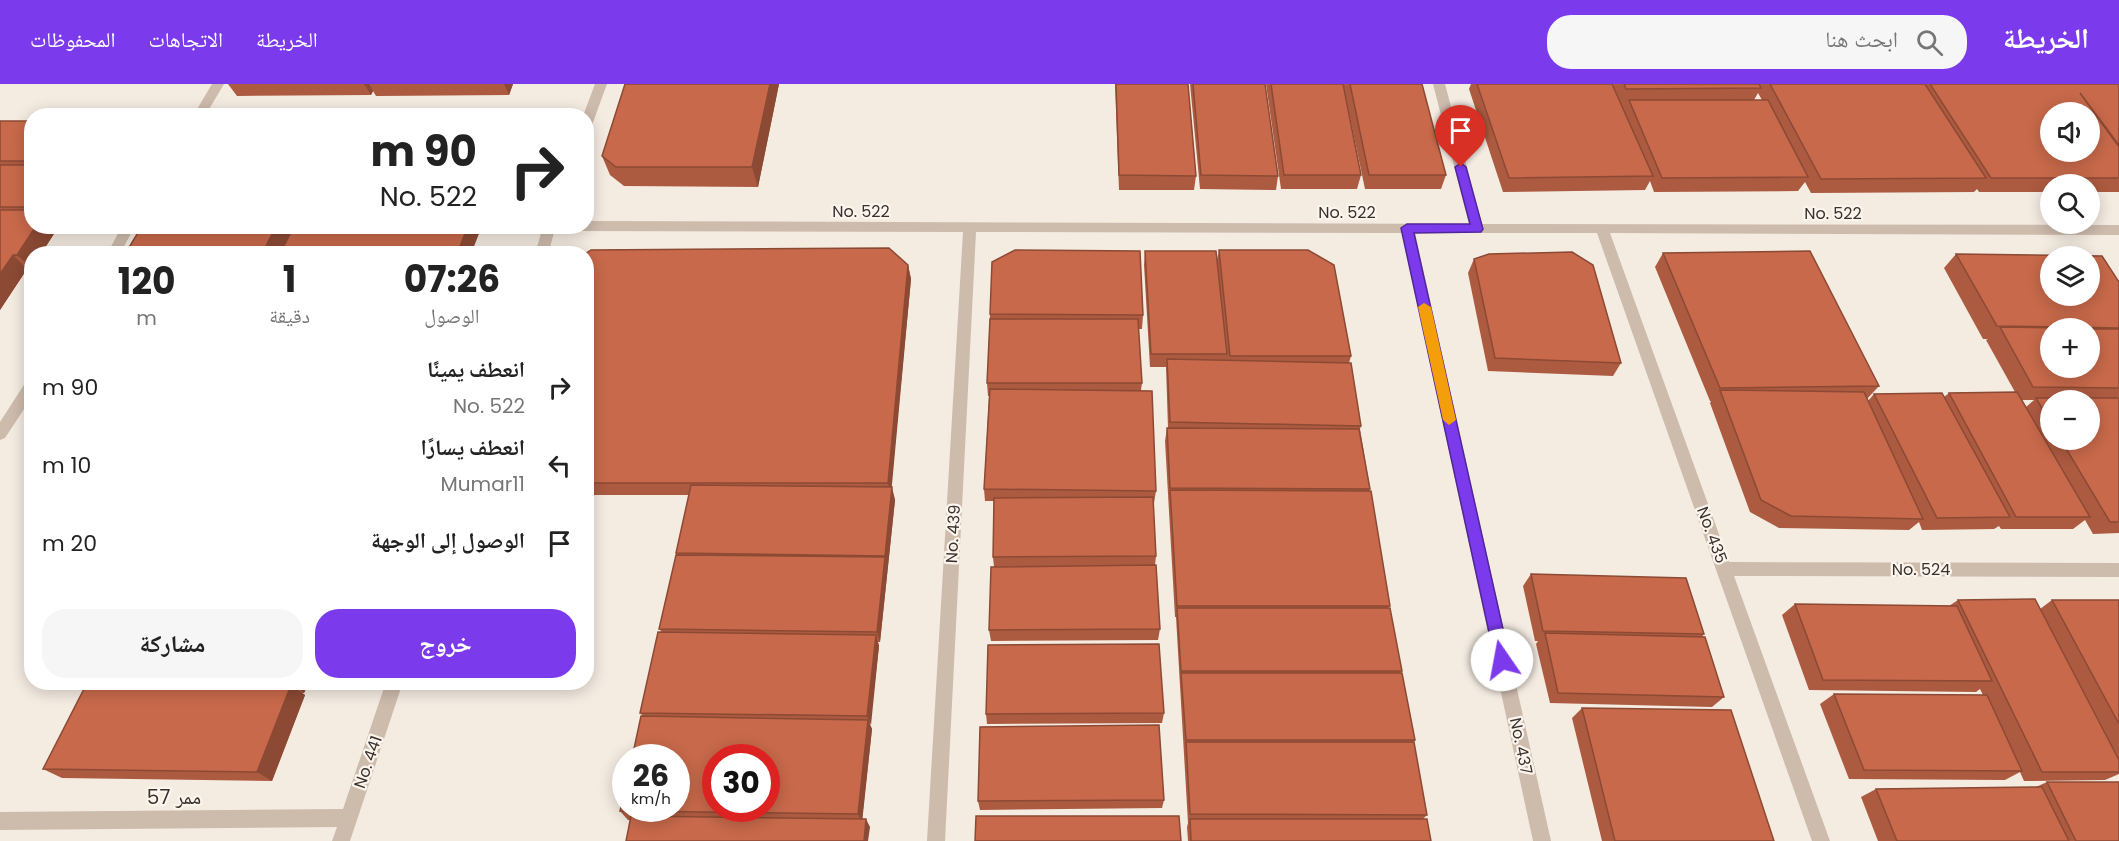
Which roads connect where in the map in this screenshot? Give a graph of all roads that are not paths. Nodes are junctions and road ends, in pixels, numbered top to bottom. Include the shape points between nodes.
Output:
1 (218, 84) edge
2 (602, 84) edge
3 (1439, 84) edge
4 (204, 108) edge
5 (593, 108) edge
6 (594, 226) edge
7 (970, 228) junction
8 (1407, 228) junction
9 (1477, 229) junction
10 (1602, 229) junction
11 (2119, 230) edge
12 (24, 396) edge
13 (0, 434) edge
14 (1724, 569) junction
15 (2119, 570) edge
16 (392, 690) edge
17 (349, 818) junction
18 (0, 821) edge
19 (341, 841) edge
20 (936, 841) edge
21 (1542, 841) edge
22 (1821, 841) edge

1 - 4 street
2 - 5 street
3 - 9 street
6 - 7 street, No. 522
7 - 8 street, No. 522
7 - 20 street, No. 439
8 - 9 street, No. 522
8 - 21 street, No. 437
9 - 10 street, No. 522
10 - 11 street, No. 522
10 - 14 street, No. 435
12 - 13 street
14 - 15 street, No. 524
14 - 22 street, No. 435
16 - 17 street, No. 441
17 - 18 street, ممر 57
17 - 19 street, No. 441

